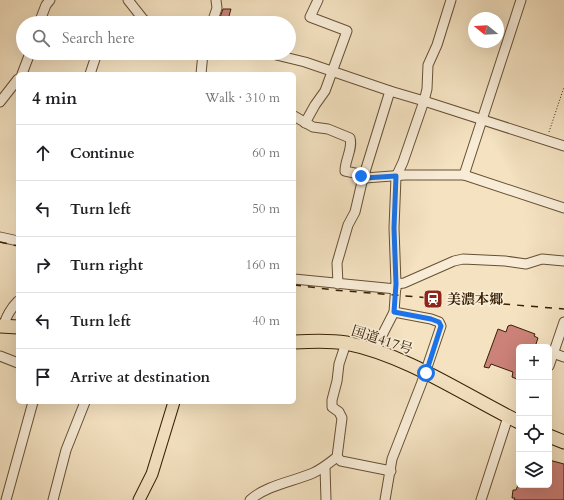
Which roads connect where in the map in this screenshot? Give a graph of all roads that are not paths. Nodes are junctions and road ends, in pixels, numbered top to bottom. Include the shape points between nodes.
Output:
1 (50, 0) edge
2 (128, 0) edge
3 (216, 0) edge
4 (318, 0) edge
5 (451, 0) edge
6 (521, 0) edge
7 (42, 16) edge
8 (138, 16) edge
9 (214, 16) edge
10 (28, 60) edge
11 (95, 60) edge
12 (202, 60) edge
13 (296, 60) edge
14 (333, 71) junction
15 (24, 72) edge
16 (91, 72) edge
17 (201, 72) edge
18 (16, 80) edge
19 (4, 89) edge
20 (390, 91) junction
21 (424, 100) junction
22 (0, 102) edge
23 (296, 117) edge
24 (481, 119) junction
25 (305, 123) junction
26 (564, 146) edge
27 (464, 175) junction
28 (396, 176) junction
29 (365, 177) junction
30 (564, 208) edge
31 (0, 237) edge
32 (16, 241) edge
33 (564, 261) edge
34 (296, 279) edge
35 (338, 284) junction
36 (396, 287) junction
37 (16, 303) edge
38 (394, 312) junction
39 (564, 322) edge
40 (2, 326) edge
41 (16, 327) edge
42 (296, 342) edge
43 (346, 343) junction
44 (374, 351) junction
45 (553, 353) junction
46 (0, 356) edge
47 (552, 356) edge
48 (564, 356) edge
49 (16, 362) edge
50 (426, 373) junction
51 (32, 404) edge
52 (84, 404) edge
53 (173, 404) edge
54 (514, 419) edge
55 (552, 437) edge
56 (564, 442) edge
57 (336, 457) junction
58 (325, 466) junction
59 (391, 472) junction
60 (6, 500) edge
61 (53, 500) edge
62 (139, 500) edge
63 (250, 500) edge
64 (326, 500) edge
65 (385, 500) edge
66 (481, 500) edge

1 - 7 street
2 - 8 street
3 - 9 street
4 - 14 street via 310,17 347,32
5 - 21 street via 428,65
6 - 24 street
10 - 15 street
11 - 16 street
12 - 17 street
13 - 14 street
14 - 20 street
14 - 25 street via 325,91
18 - 19 street
19 - 22 street
20 - 21 street
20 - 29 street
21 - 24 street
21 - 28 street
23 - 25 street
24 - 26 street
24 - 27 street
25 - 29 street via 350,138 352,144 345,171
27 - 28 street
27 - 30 street
28 - 29 street
28 - 36 street
29 - 35 street via 356,212 348,225 337,263
31 - 32 street
33 - 36 street via 542,260 526,264 463,259
34 - 35 street
35 - 36 street
36 - 38 street
37 - 40 street
38 - 44 street
38 - 50 street via 439,322 441,326
39 - 45 street
40 - 41 highway
42 - 43 highway, 国道417号
43 - 44 highway, 国道417号
43 - 57 street via 332,400 332,407 342,418
44 - 50 highway, 国道417号
45 - 47 street
45 - 48 street
46 - 49 street
50 - 54 highway, 国道417号
50 - 59 street via 392,459
51 - 60 street
52 - 61 street via 66,450
53 - 62 main road via 152,474
54 - 66 street
55 - 56 highway
57 - 58 street
57 - 59 street via 341,461
58 - 63 street via 258,493
58 - 64 street
59 - 65 street

